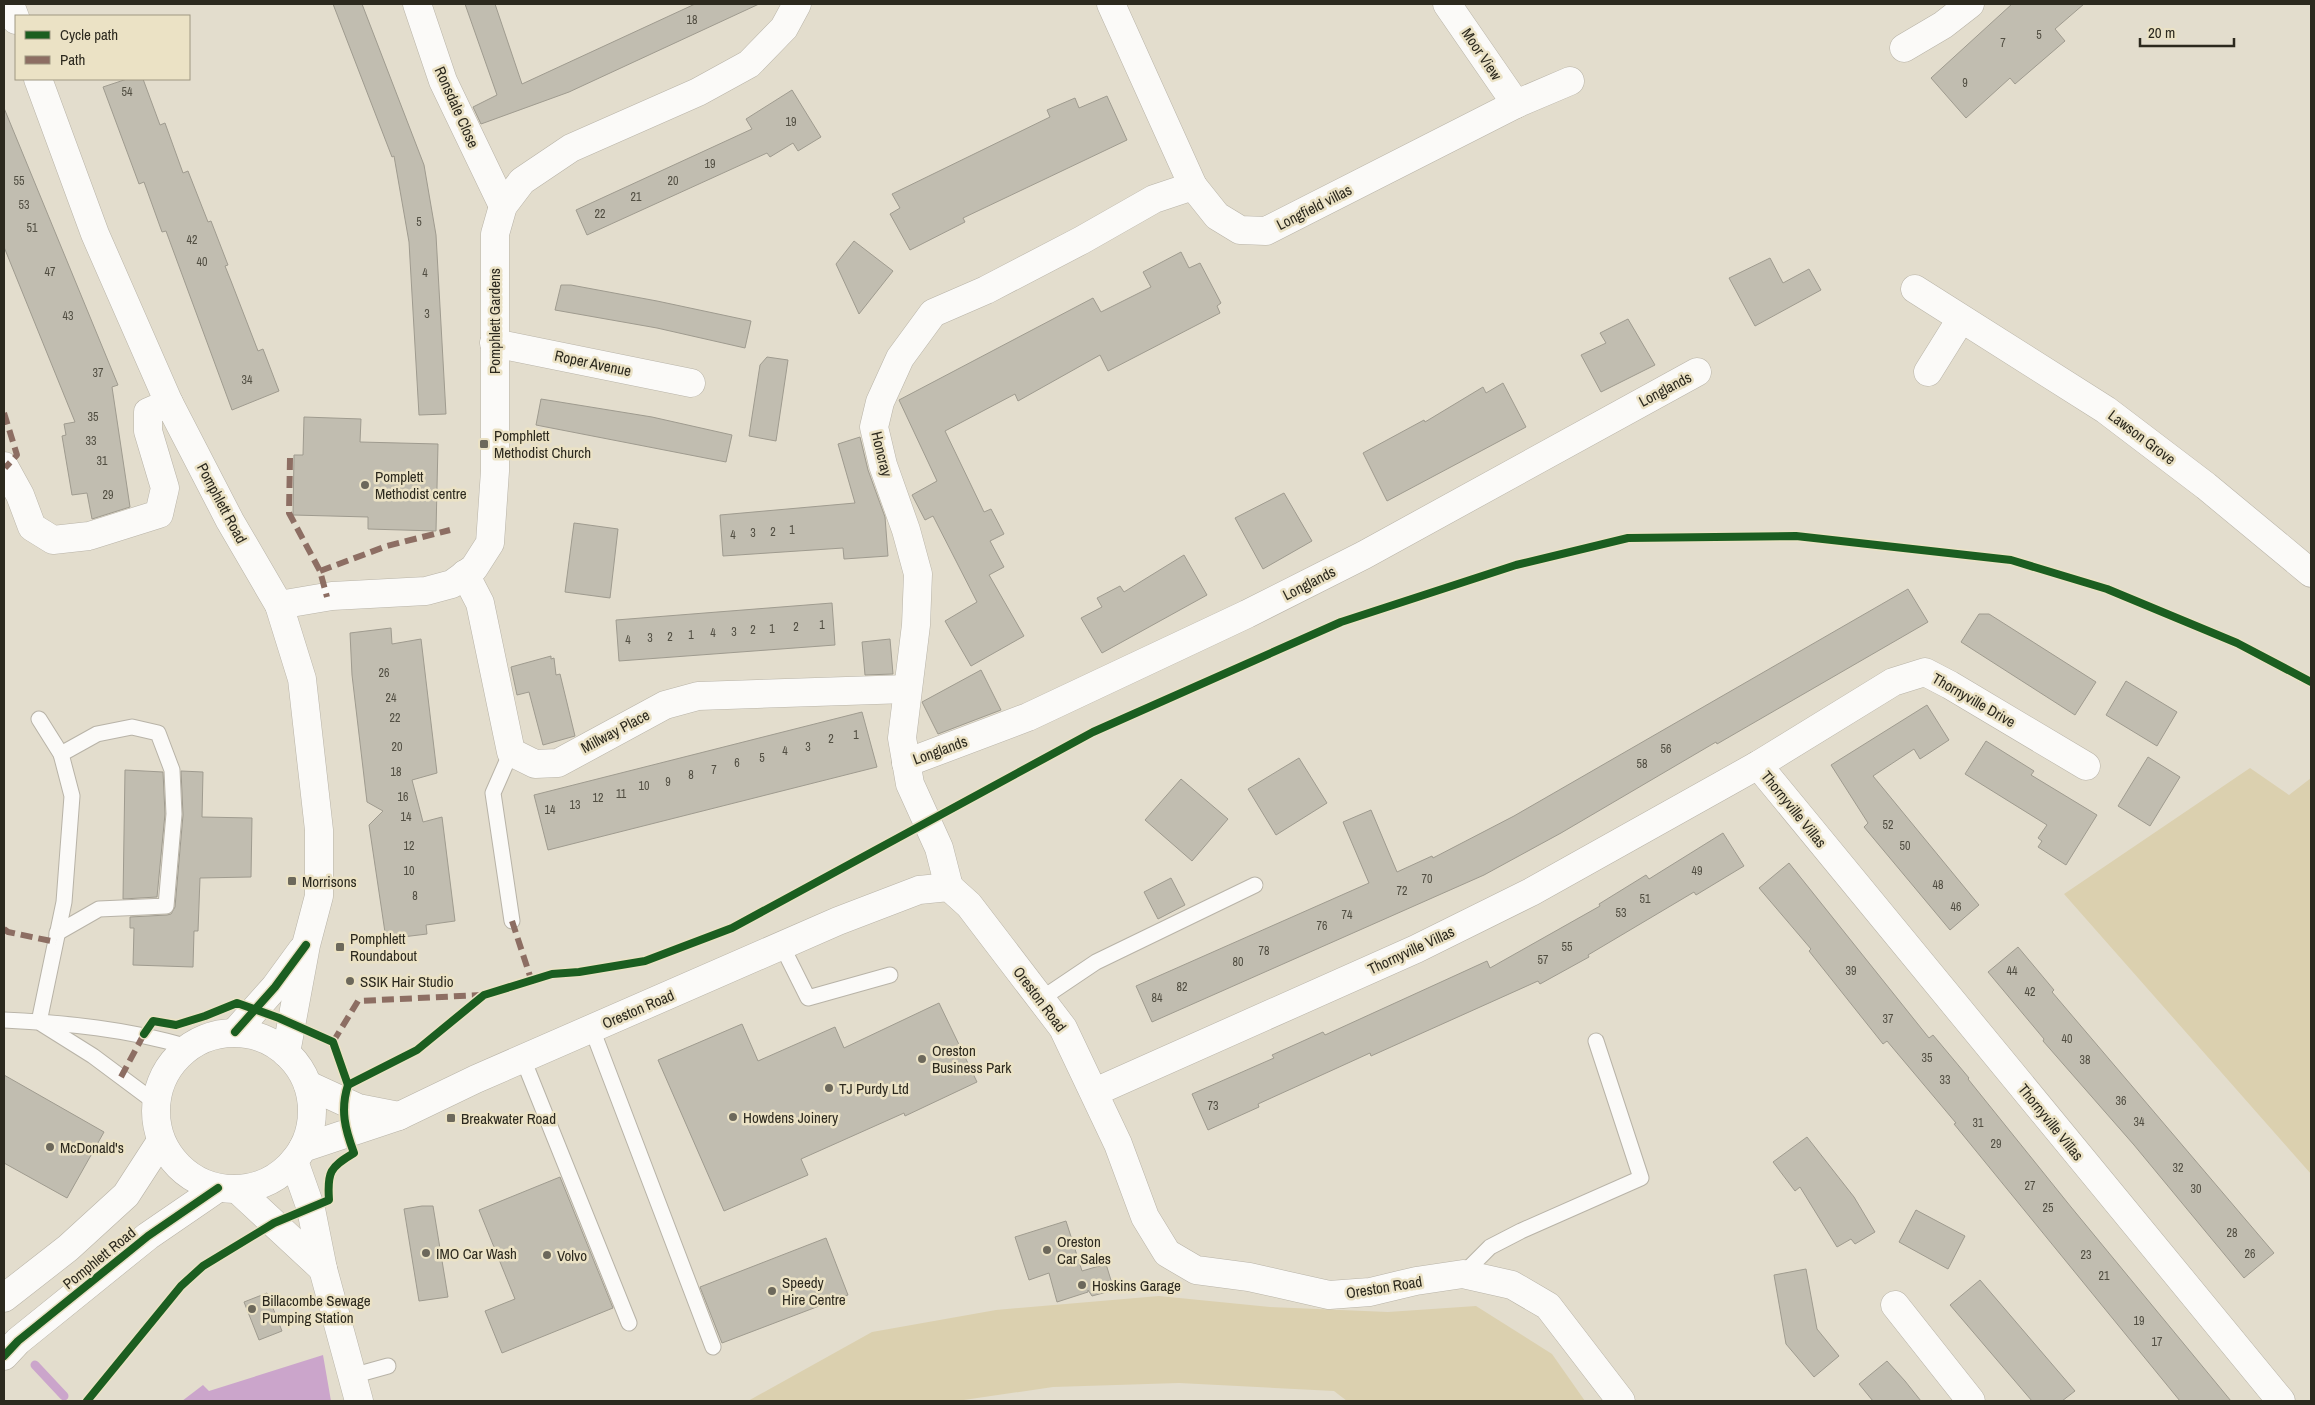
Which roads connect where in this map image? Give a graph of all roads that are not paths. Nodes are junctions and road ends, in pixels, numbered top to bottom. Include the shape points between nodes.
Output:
1 (10, 4) edge
2 (418, 4) edge
3 (796, 4) edge
4 (1111, 4) edge
5 (1447, 4) edge
6 (1970, 4) edge
7 (15, 17) edge
8 (1904, 48) dead end
9 (38, 80) edge
10 (1570, 81) dead end
11 (1516, 104) junction
12 (1193, 186) junction
13 (503, 206) junction
14 (1915, 289) dead end
15 (1961, 318) junction
16 (494, 343) junction
17 (1697, 372) dead end
18 (1928, 372) dead end
19 (691, 383) dead end
20 (169, 403) junction
21 (4, 466) edge
22 (2311, 573) edge
23 (466, 574) junction
24 (279, 605) junction
25 (907, 689) junction
26 (39, 719) dead end
27 (511, 752) junction
28 (61, 754) junction
29 (1758, 765) junction
30 (2086, 766) dead end
31 (908, 773) junction
32 (1255, 885) dead end
33 (949, 887) junction
34 (512, 921) dead end
35 (57, 933) junction
36 (306, 945) junction
37 (782, 946) junction
38 (890, 975) dead end
39 (1041, 999) junction
40 (4, 1020) edge
41 (39, 1022) junction
42 (592, 1029) junction
43 (235, 1032) junction
44 (1596, 1041) dead end
45 (188, 1047) junction
46 (286, 1053) junction
47 (523, 1059) junction
48 (308, 1085) junction
49 (1095, 1092) junction
50 (156, 1103) junction
51 (399, 1116) junction
52 (161, 1142) junction
53 (299, 1155) junction
54 (228, 1189) junction
55 (323, 1269) junction
56 (1464, 1274) junction
57 (4, 1298) edge
58 (1894, 1305) dead end
59 (629, 1322) dead end
60 (713, 1347) dead end
61 (4, 1356) edge
62 (388, 1366) dead end
63 (355, 1389) edge
64 (1621, 1401) edge
65 (1971, 1401) edge
66 (2281, 1401) edge

1 - 7 street
2 - 13 street, Ronsdale Close via 443,81
3 - 13 street, Pomphlett Gardens via 784,28 749,64 698,92 571,148 522,181
4 - 12 street, Longfield villas
5 - 11 street, Moor View
6 - 8 street
9 - 20 street, Pomphlett Road via 95,234
10 - 11 street, Longfield villas
11 - 12 street, Longfield villas via 1266,231 1240,230 1217,216
12 - 25 street, Honcray via 1154,199 986,290 933,313 900,358 880,402 874,428 918,574 916,625
13 - 16 street, Pomphlett Gardens via 495,234
14 - 15 street, Lawson Grove
15 - 18 street
15 - 22 street, Lawson Grove via 2106,410 2206,486
16 - 19 street, Roper Avenue
16 - 23 street, Pomphlett Gardens via 495,471 490,543 474,568
17 - 31 street, Longlands via 1364,555 1247,614
20 - 21 street via 148,412 148,431 165,488 159,514 89,536 53,540 32,527
20 - 24 street, Pomphlett Road via 230,521
23 - 24 street, Pomphlett Gardens via 452,584 426,591 332,596
23 - 27 street via 480,603
24 - 36 street, Pomphlett Road via 302,679 319,830 319,896
25 - 27 street, Millway Place via 698,696 665,705 558,763 534,764
25 - 31 street, Honcray via 902,738
26 - 28 lane
27 - 34 lane via 494,793
28 - 35 lane via 72,796 64,902
28 - 35 lane via 97,734 132,727 158,734 172,770 174,814 166,906 98,910
29 - 30 street, Thornyville Drive via 1893,682 1924,672
29 - 49 street, Thornyville Villas via 1531,892 1416,949
29 - 66 street, Thornyville Villas
31 - 33 street, Honcray via 939,848
32 - 39 lane via 1096,962
33 - 37 street, Oreston Road via 919,890
33 - 39 street, Oreston Road via 969,904 993,940
35 - 41 lane
36 - 43 street, Pomphlett Road
36 - 46 street, Pomphlett Road
37 - 38 lane via 808,998
37 - 42 street, Oreston Road
39 - 49 street, Oreston Road via 1063,1028
40 - 41 lane
41 - 45 lane via 144,1034
41 - 50 lane via 93,1056
42 - 47 street, Oreston Road
42 - 60 lane
43 - 45 street via 210,1036
43 - 46 street via 253,1035
44 - 56 lane via 1641,1178 1521,1231 1490,1248
45 - 50 street via 172,1062 161,1082
46 - 48 street
47 - 51 street, Oreston Road
47 - 59 lane
48 - 51 street via 358,1108
48 - 53 street via 311,1121
49 - 56 street, Oreston Road via 1145,1216 1167,1253 1196,1270 1249,1277 1329,1295 1370,1292
50 - 52 street via 156,1123
51 - 53 street, Oreston Road
52 - 54 street via 175,1163 195,1179
52 - 57 street, Pomphlett Road via 126,1195 68,1248
53 - 54 street via 278,1176 259,1185
53 - 55 street
54 - 55 street
54 - 61 street, Pomphlett Road via 148,1236 18,1341
55 - 63 street
56 - 64 street, Oreston Road via 1512,1285 1548,1306
58 - 65 street
62 - 63 lane

